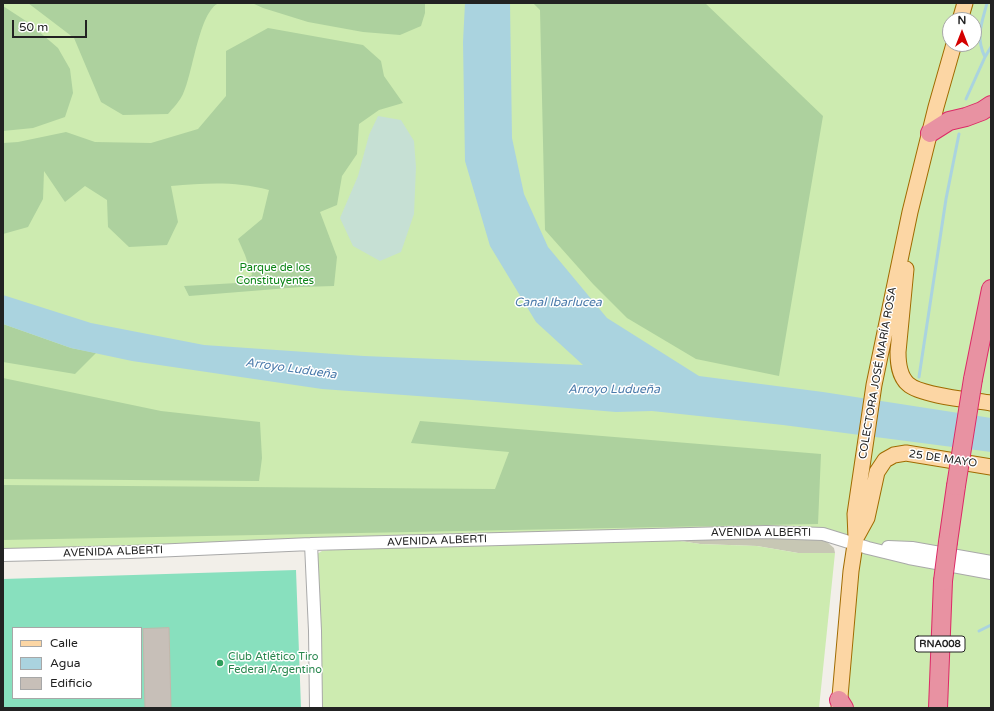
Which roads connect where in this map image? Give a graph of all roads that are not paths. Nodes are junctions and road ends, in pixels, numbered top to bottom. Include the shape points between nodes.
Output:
1 (952, 52) edge
2 (991, 105) edge
3 (930, 133) junction
4 (910, 212) junction
5 (991, 289) edge
6 (991, 403) edge
7 (991, 467) edge
8 (311, 544) junction
9 (860, 544) junction
10 (3, 555) edge
11 (991, 562) edge
12 (991, 572) edge
13 (840, 705) edge
14 (316, 708) edge
15 (938, 708) edge

1 - 3 main road, COLECTORA JOSÉ MARÍA ROSA
2 - 3 highway via 977,113 949,121
3 - 4 main road, COLECTORA JOSÉ MARÍA ROSA
4 - 6 main road via 898,352 902,376 916,389
4 - 9 main road, COLECTORA JOSÉ MARÍA ROSA via 874,385 854,514
5 - 15 highway, RNA008, bridge via 973,379 943,581
7 - 9 main road, 25 DE MAYO via 906,453 884,460 877,472
8 - 9 street, AVENIDA ALBERTI via 766,532 823,534
8 - 10 street, AVENIDA ALBERTI
8 - 14 street
9 - 11 street, AVENIDA ALBERTI via 912,548
9 - 12 street, AVENIDA ALBERTI via 909,558
9 - 13 main road, COLECTORA JOSÉ MARÍA ROSA via 851,571

